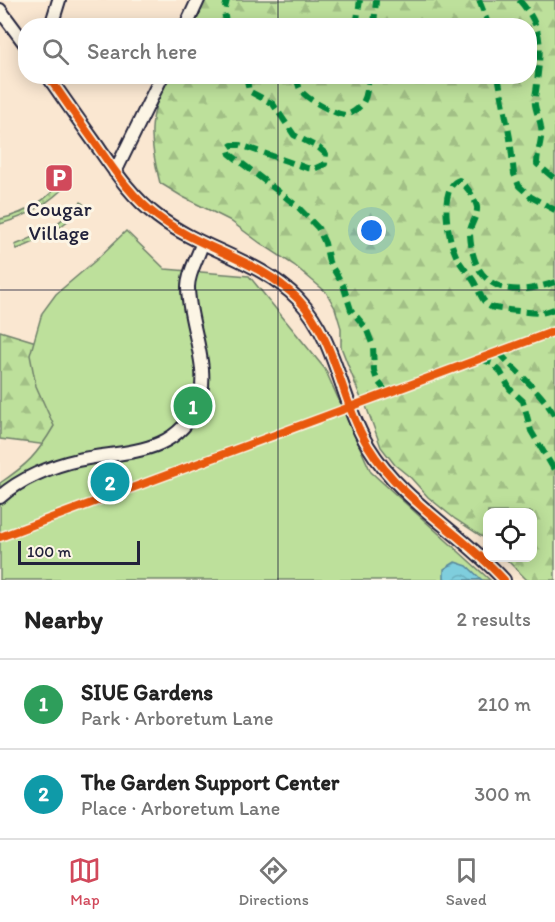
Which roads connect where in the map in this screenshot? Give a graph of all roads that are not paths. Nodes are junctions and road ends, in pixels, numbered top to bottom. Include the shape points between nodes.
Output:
1 (59, 0) edge
2 (198, 0) edge
3 (0, 10) edge
4 (53, 18) edge
5 (190, 18) edge
6 (18, 34) edge
7 (54, 84) edge
8 (158, 84) edge
9 (115, 171) junction
10 (202, 244) junction
11 (0, 497) edge
12 (504, 580) edge

1 - 4 street
2 - 5 street
3 - 6 street
7 - 9 street
8 - 9 street
9 - 10 street via 158,217
10 - 11 street via 188,284 202,379 198,403 186,424 171,439 148,449 76,460 36,474
10 - 12 street via 274,279 298,300 319,328 354,417 380,464 409,496 475,550

